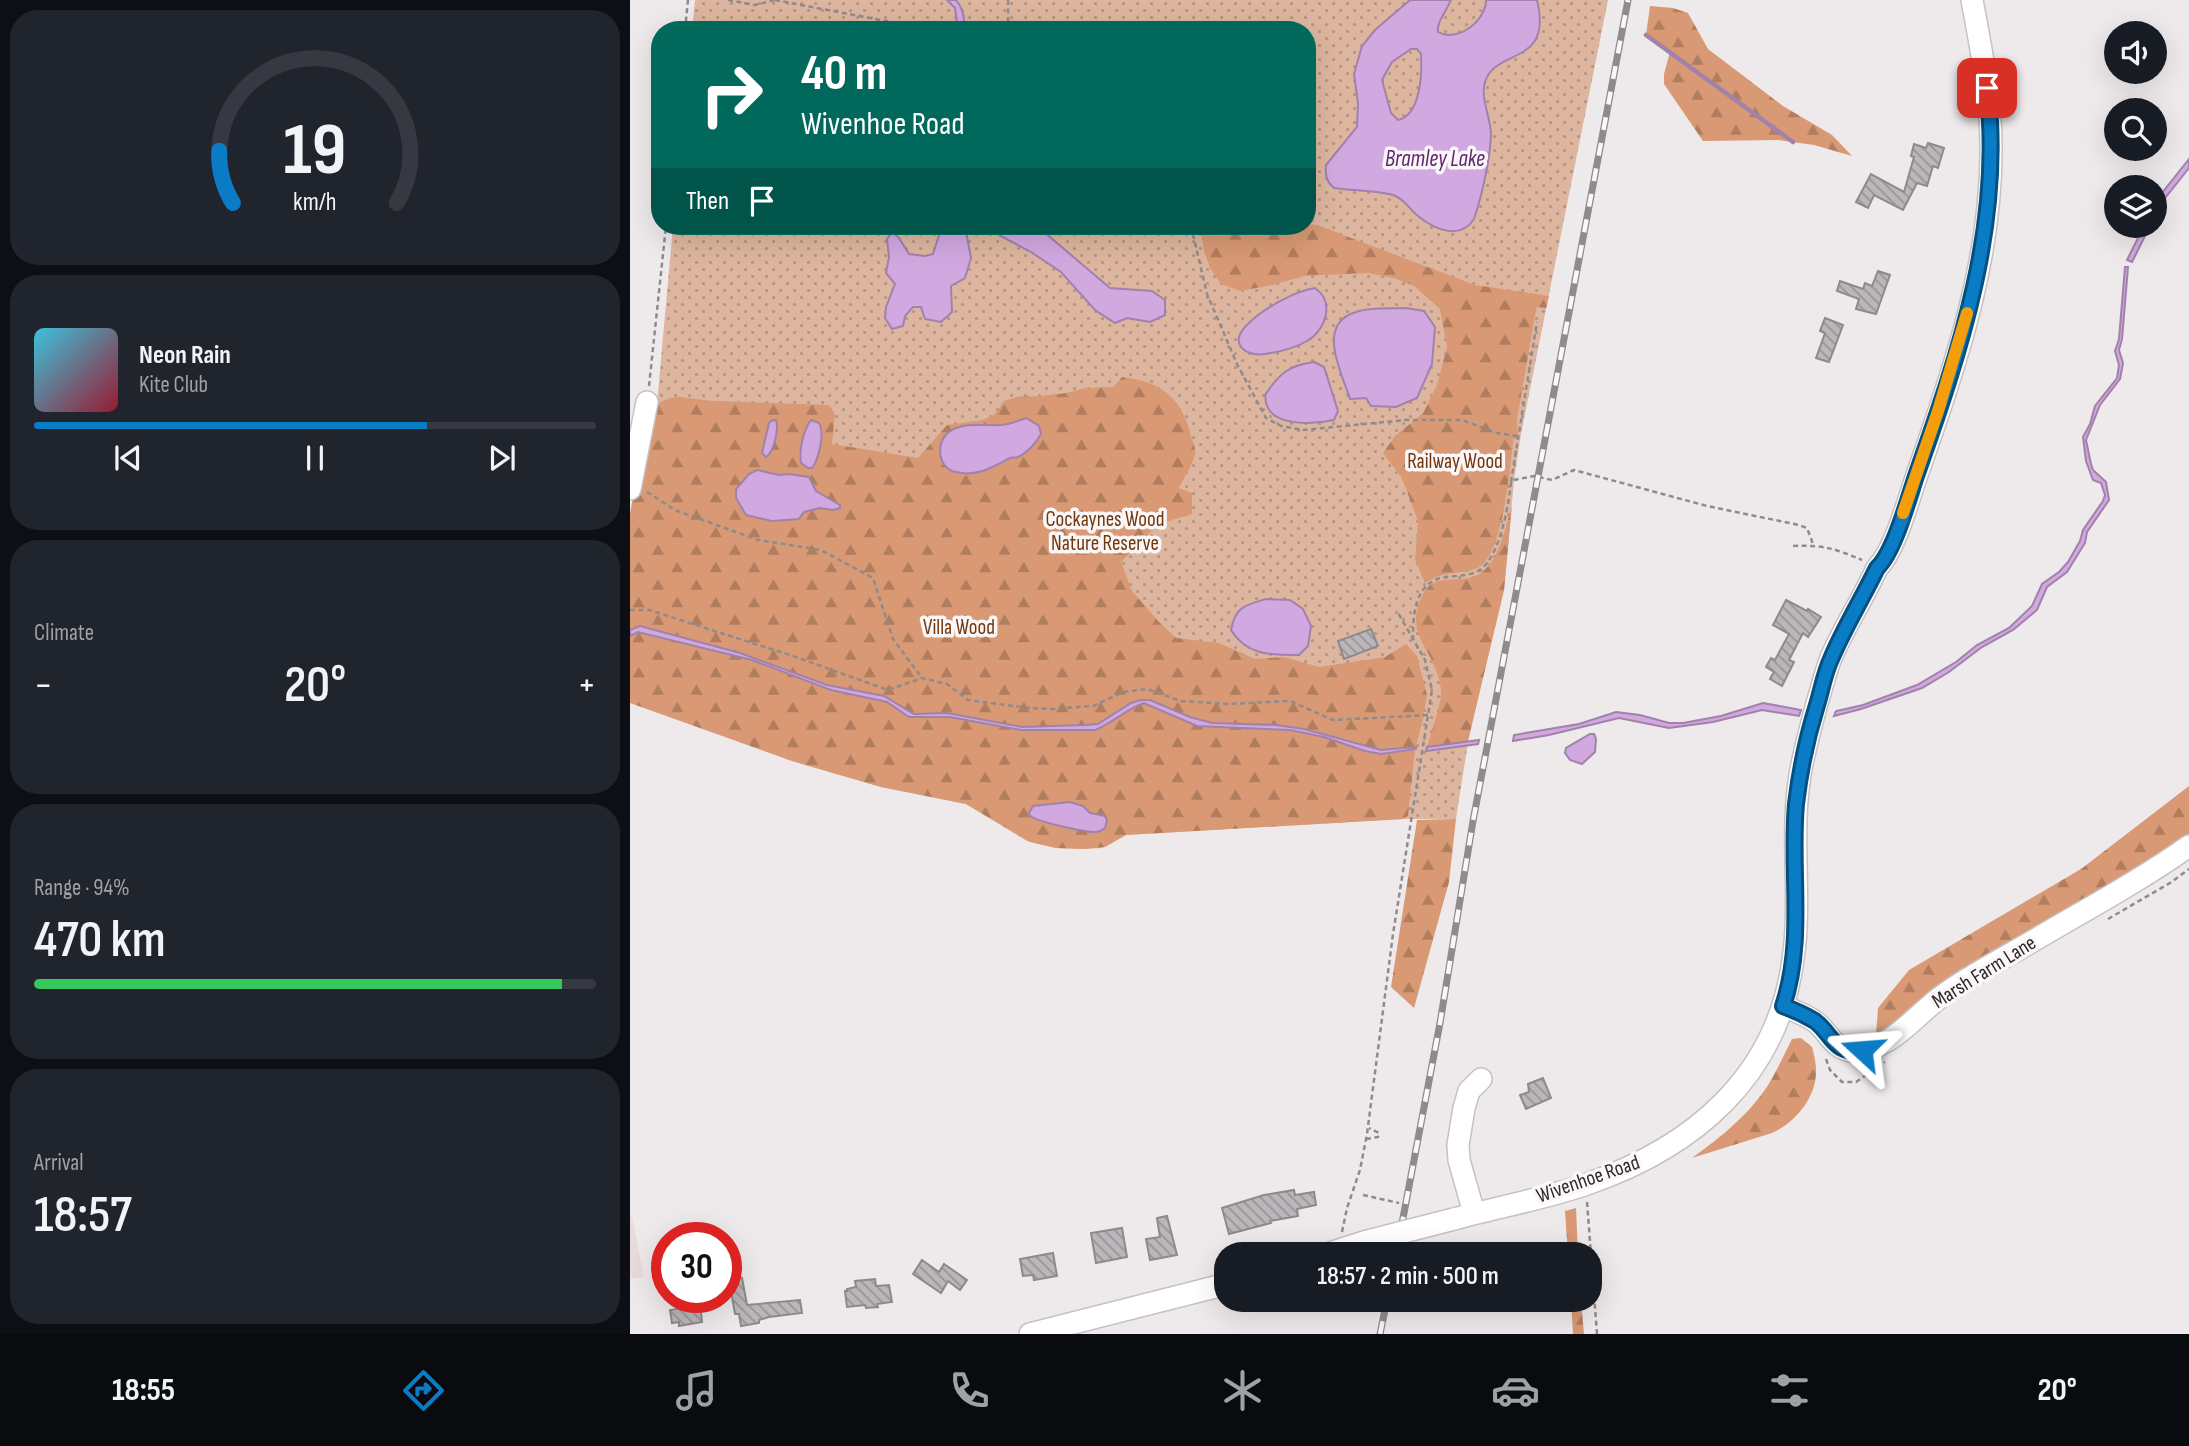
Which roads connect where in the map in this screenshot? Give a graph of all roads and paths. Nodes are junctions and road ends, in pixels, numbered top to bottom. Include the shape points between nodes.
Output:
1 (688, 0) edge
2 (728, 0) edge
3 (775, 0) edge
4 (1008, 0) edge
5 (1972, 0) edge
6 (686, 21) edge
7 (886, 21) edge
8 (1008, 21) edge
9 (665, 235) edge
10 (1193, 235) edge
11 (1537, 322) dead end
12 (647, 402) joint
13 (1518, 436) junction
14 (1511, 482) junction
15 (631, 485) edge
16 (1813, 544) junction
17 (1793, 546) dead end
18 (1865, 561) dead end
19 (630, 610) edge
20 (1397, 611) dead end
21 (1410, 633) junction
22 (922, 678) junction
23 (1429, 715) junction
24 (2189, 846) edge
25 (1783, 1006) junction
26 (1480, 1079) dead end
27 (1368, 1127) junction
28 (1366, 1139) junction
29 (1586, 1185) junction
30 (1363, 1195) dead end
31 (1399, 1203) dead end
32 (1464, 1216) junction
33 (1336, 1242) edge
34 (1361, 1242) edge
35 (1214, 1287) edge
36 (1030, 1334) edge
37 (1597, 1334) edge

1 - 6 path
2 - 3 path via 755,5
3 - 7 path
4 - 8 path
5 - 25 street, Wivenhoe Road via 1991,147 1978,273 1901,519 1884,562 1823,678 1796,803 1796,938
9 - 12 path
10 - 13 path via 1207,294 1266,418 1304,430 1405,420 1462,420
11 - 13 path
12 - 15 street
13 - 14 path
14 - 16 path via 1534,476 1552,480 1574,470 1799,525 1807,528
14 - 21 path via 1501,531 1485,566 1476,572 1439,578 1422,588
15 - 22 path via 675,510 758,540 821,550 873,578 893,639
16 - 17 path
16 - 18 path
19 - 22 path via 649,610 888,690
20 - 21 path
21 - 23 path via 1425,660 1432,690
22 - 23 path via 947,684 968,700 1050,709 1093,706 1123,692 1147,690 1181,701 1229,705 1290,701 1333,720
23 - 27 path via 1393,934
24 - 25 street, Marsh Farm Lane via 1970,977 1880,1047 1843,1049 1817,1023
25 - 29 street, Wivenhoe Road via 1758,1061 1720,1107 1646,1160
26 - 32 street via 1469,1091 1458,1145
27 - 28 path
27 - 28 path via 1379,1133
28 - 33 path
29 - 32 street, Wivenhoe Road
29 - 37 path
30 - 31 path
32 - 34 street, Wivenhoe Road, bridge
35 - 36 street

